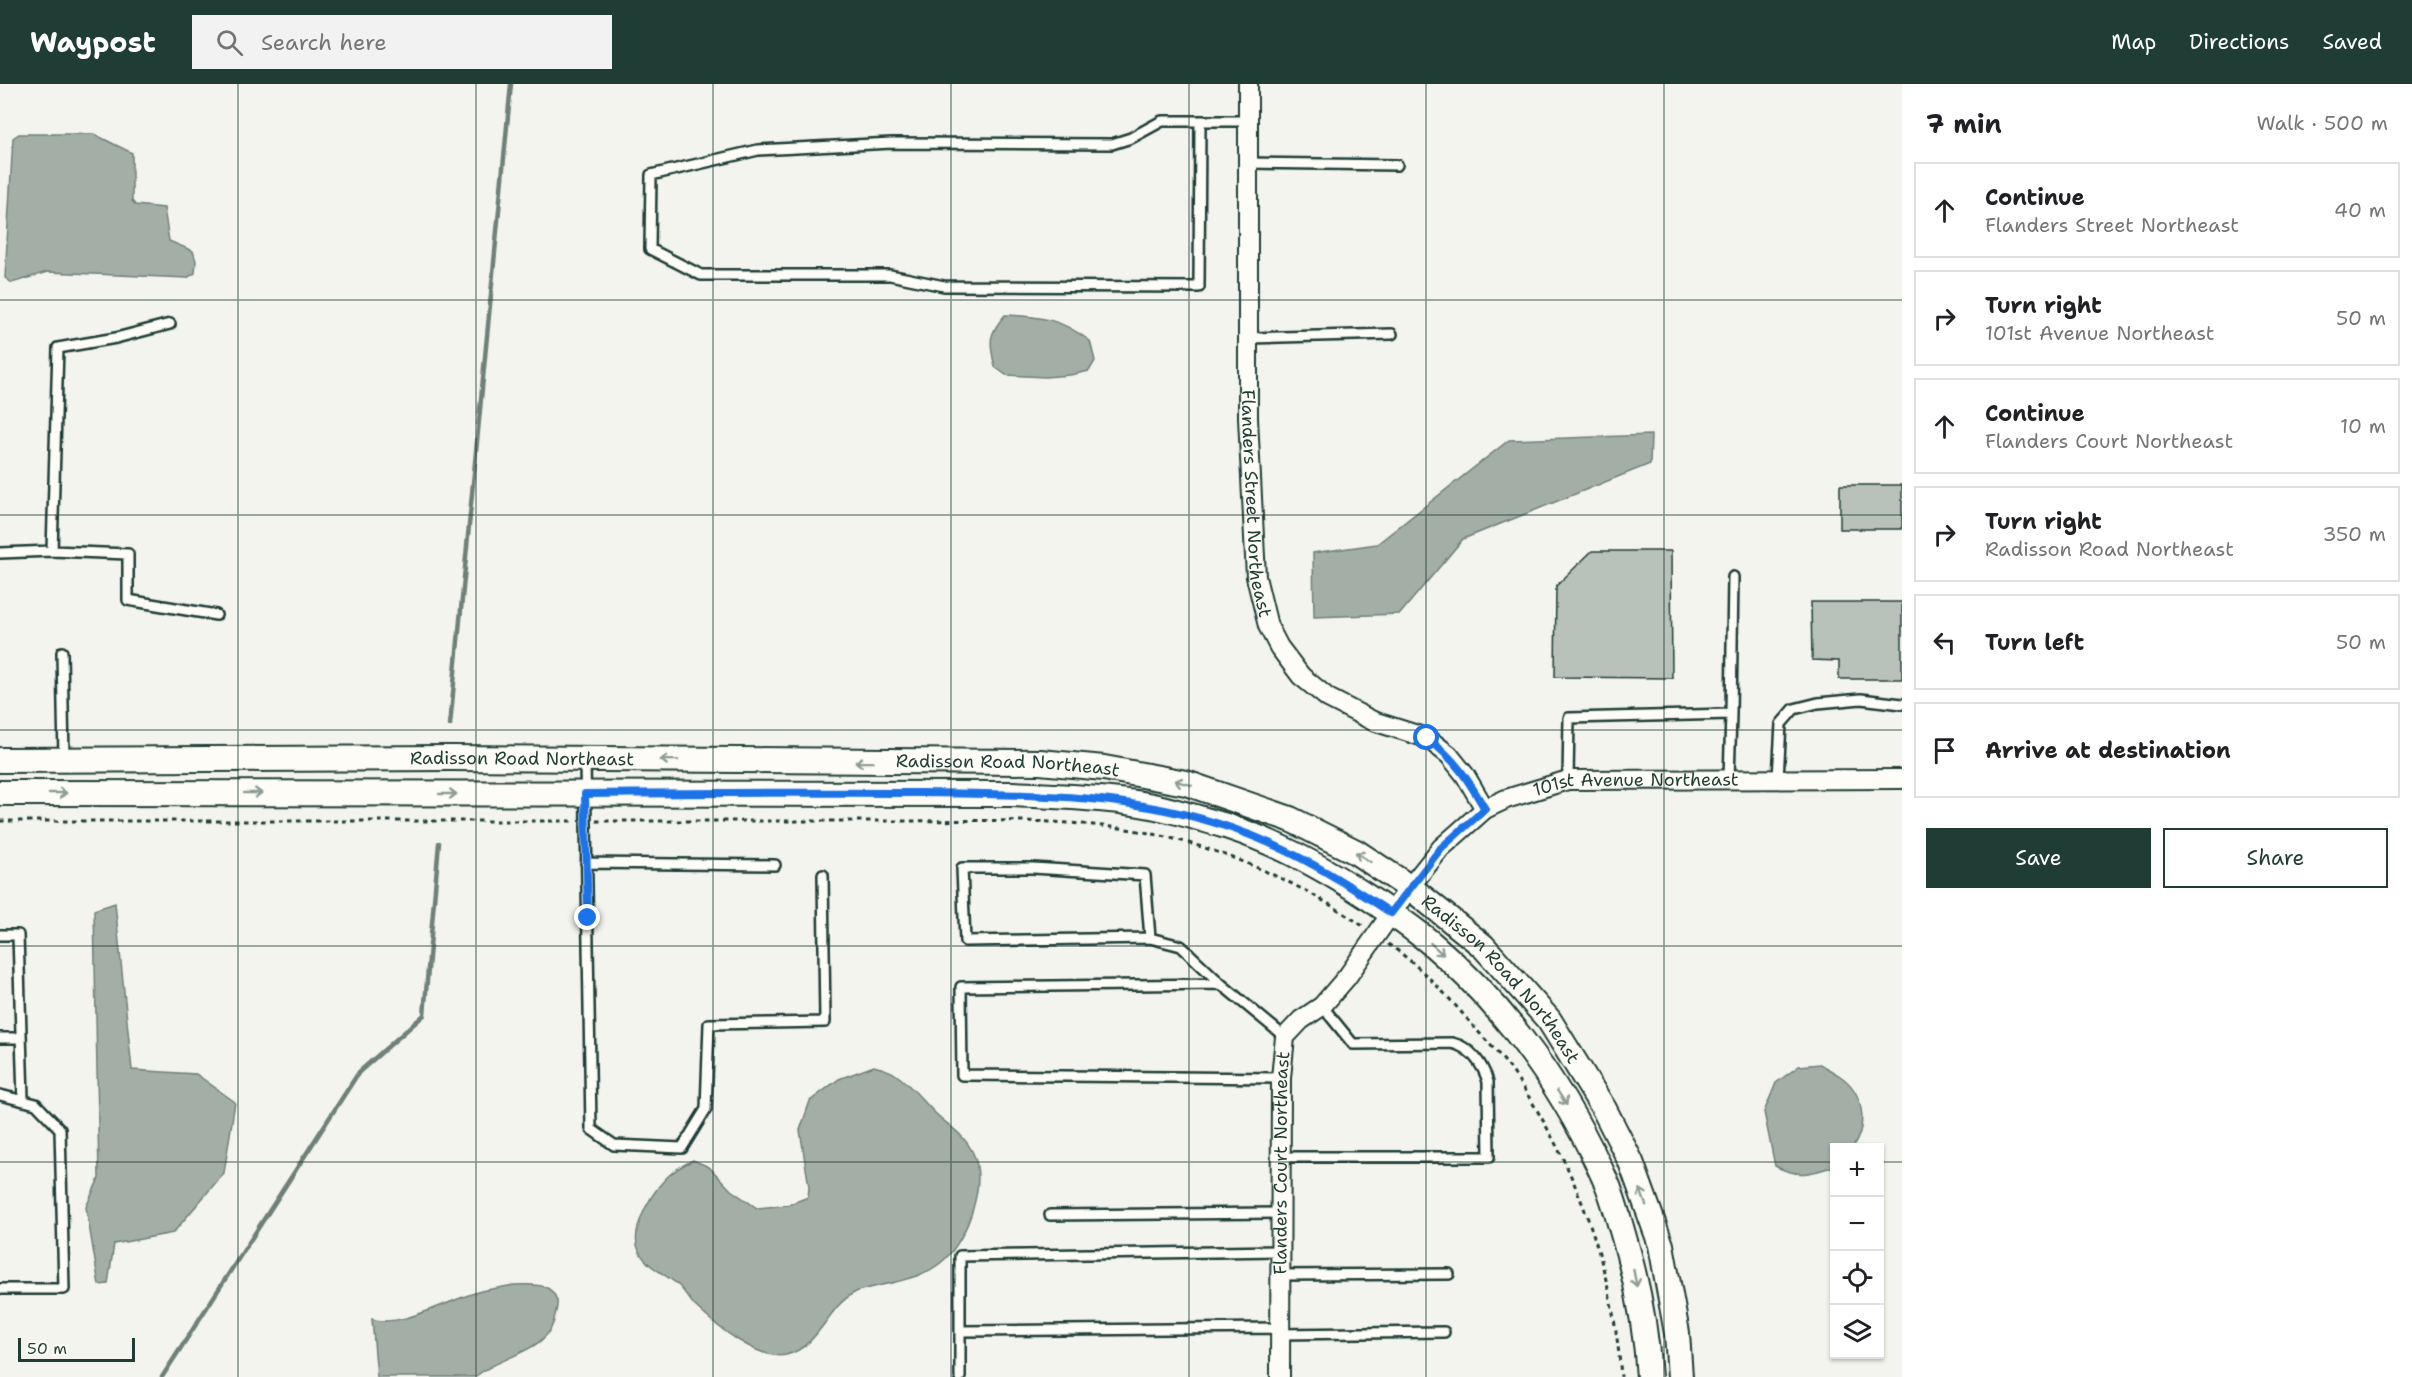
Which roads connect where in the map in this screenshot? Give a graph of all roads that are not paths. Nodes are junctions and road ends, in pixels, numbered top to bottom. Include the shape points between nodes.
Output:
1 (1248, 84) edge
2 (1200, 121) junction
3 (1249, 121) junction
4 (1249, 164) junction
5 (1397, 165) dead end
6 (170, 324) dead end
7 (1392, 334) dead end
8 (1248, 338) junction
9 (52, 551) junction
10 (0, 553) edge
11 (1733, 577) dead end
12 (216, 615) dead end
13 (62, 652) dead end
14 (1902, 704) edge
15 (1731, 714) junction
16 (64, 759) junction
17 (585, 759) junction
18 (0, 760) edge
19 (1778, 778) junction
20 (1729, 779) junction
21 (1902, 779) edge
22 (1569, 780) junction
23 (0, 793) edge
24 (585, 794) junction
25 (1485, 809) junction
26 (586, 863) junction
27 (775, 865) dead end
28 (823, 875) dead end
29 (1409, 888) junction
30 (1391, 913) junction
31 (0, 934) edge
32 (1150, 938) junction
33 (1221, 984) junction
34 (1322, 1006) junction
35 (0, 1038) edge
36 (21, 1038) junction
37 (1285, 1038) junction
38 (1281, 1078) junction
39 (0, 1095) edge
40 (22, 1100) junction
41 (1280, 1157) junction
42 (1280, 1213) junction
43 (1050, 1215) dead end
44 (1280, 1251) junction
45 (1449, 1274) dead end
46 (1280, 1275) junction
47 (0, 1289) edge
48 (961, 1331) junction
49 (1279, 1331) junction
50 (1444, 1332) dead end
51 (960, 1377) edge
52 (1280, 1377) edge
53 (1649, 1377) edge
54 (1680, 1377) edge

1 - 3 street, Flanders Street Northeast
2 - 2 lane via 1162,121 1112,144 892,143 758,150 651,176 650,249 701,274 890,275 944,286 1199,287
2 - 3 lane
3 - 4 street, Flanders Street Northeast
4 - 5 lane
4 - 8 street, Flanders Street Northeast
6 - 9 lane via 58,348
7 - 8 lane
8 - 25 street, Flanders Street Northeast via 1256,577 1268,626 1301,676 1328,698 1373,721 1427,738 1449,755
9 - 10 lane
9 - 12 lane via 128,554 128,600
11 - 15 lane
13 - 16 lane
14 - 19 lane via 1861,699 1794,709 1781,724
15 - 20 lane
15 - 22 lane via 1569,718
16 - 17 main road, Radisson Road Northeast
16 - 18 main road, Radisson Road Northeast
17 - 24 lane
29 -> 17 main road, Radisson Road Northeast via 1356,852 1290,819 1186,783 1104,768 1040,762
19 - 20 street, 101st Avenue Northeast
19 - 21 street, 101st Avenue Northeast
20 - 22 street, 101st Avenue Northeast
22 - 25 street, 101st Avenue Northeast
23 -> 24 main road, Radisson Road Northeast
24 - 26 lane
24 - 30 main road, Radisson Road Northeast via 1012,794 1129,802 1231,828 1284,849 1334,875
25 - 29 street, 101st Avenue Northeast via 1441,848
26 - 27 lane
26 - 28 lane via 591,1129 614,1145 682,1148 706,1109 709,1024 825,1022
29 - 30 street, Flanders Court Northeast
54 -> 29 main road, Radisson Road Northeast via 1677,1333 1661,1245 1630,1162 1604,1109 1550,1020 1483,946
30 - 34 street, Flanders Court Northeast
30 -> 53 main road, Radisson Road Northeast via 1465,974 1520,1036 1566,1104 1608,1187 1629,1253 1647,1339
31 - 36 lane via 18,935
32 - 32 lane via 1144,875 962,868 965,941
32 - 33 lane via 1181,946
33 - 37 lane
33 - 38 lane via 961,987 962,1075
34 - 37 street, Flanders Court Northeast via 1301,1020
34 - 41 lane via 1353,1044 1452,1043 1469,1051 1485,1071 1488,1082 1490,1156
35 - 36 lane
36 - 40 lane
37 - 38 street, Flanders Court Northeast
38 - 41 street, Flanders Court Northeast
39 - 40 lane
40 - 47 lane via 36,1104 60,1129 64,1289
41 - 42 street, Flanders Court Northeast
42 - 43 lane
42 - 44 street, Flanders Court Northeast
44 - 46 street, Flanders Court Northeast
44 - 48 lane via 960,1256
45 - 46 lane
46 - 49 street, Flanders Court Northeast
48 - 49 lane
48 - 51 lane
49 - 50 lane
49 - 52 street, Flanders Court Northeast

